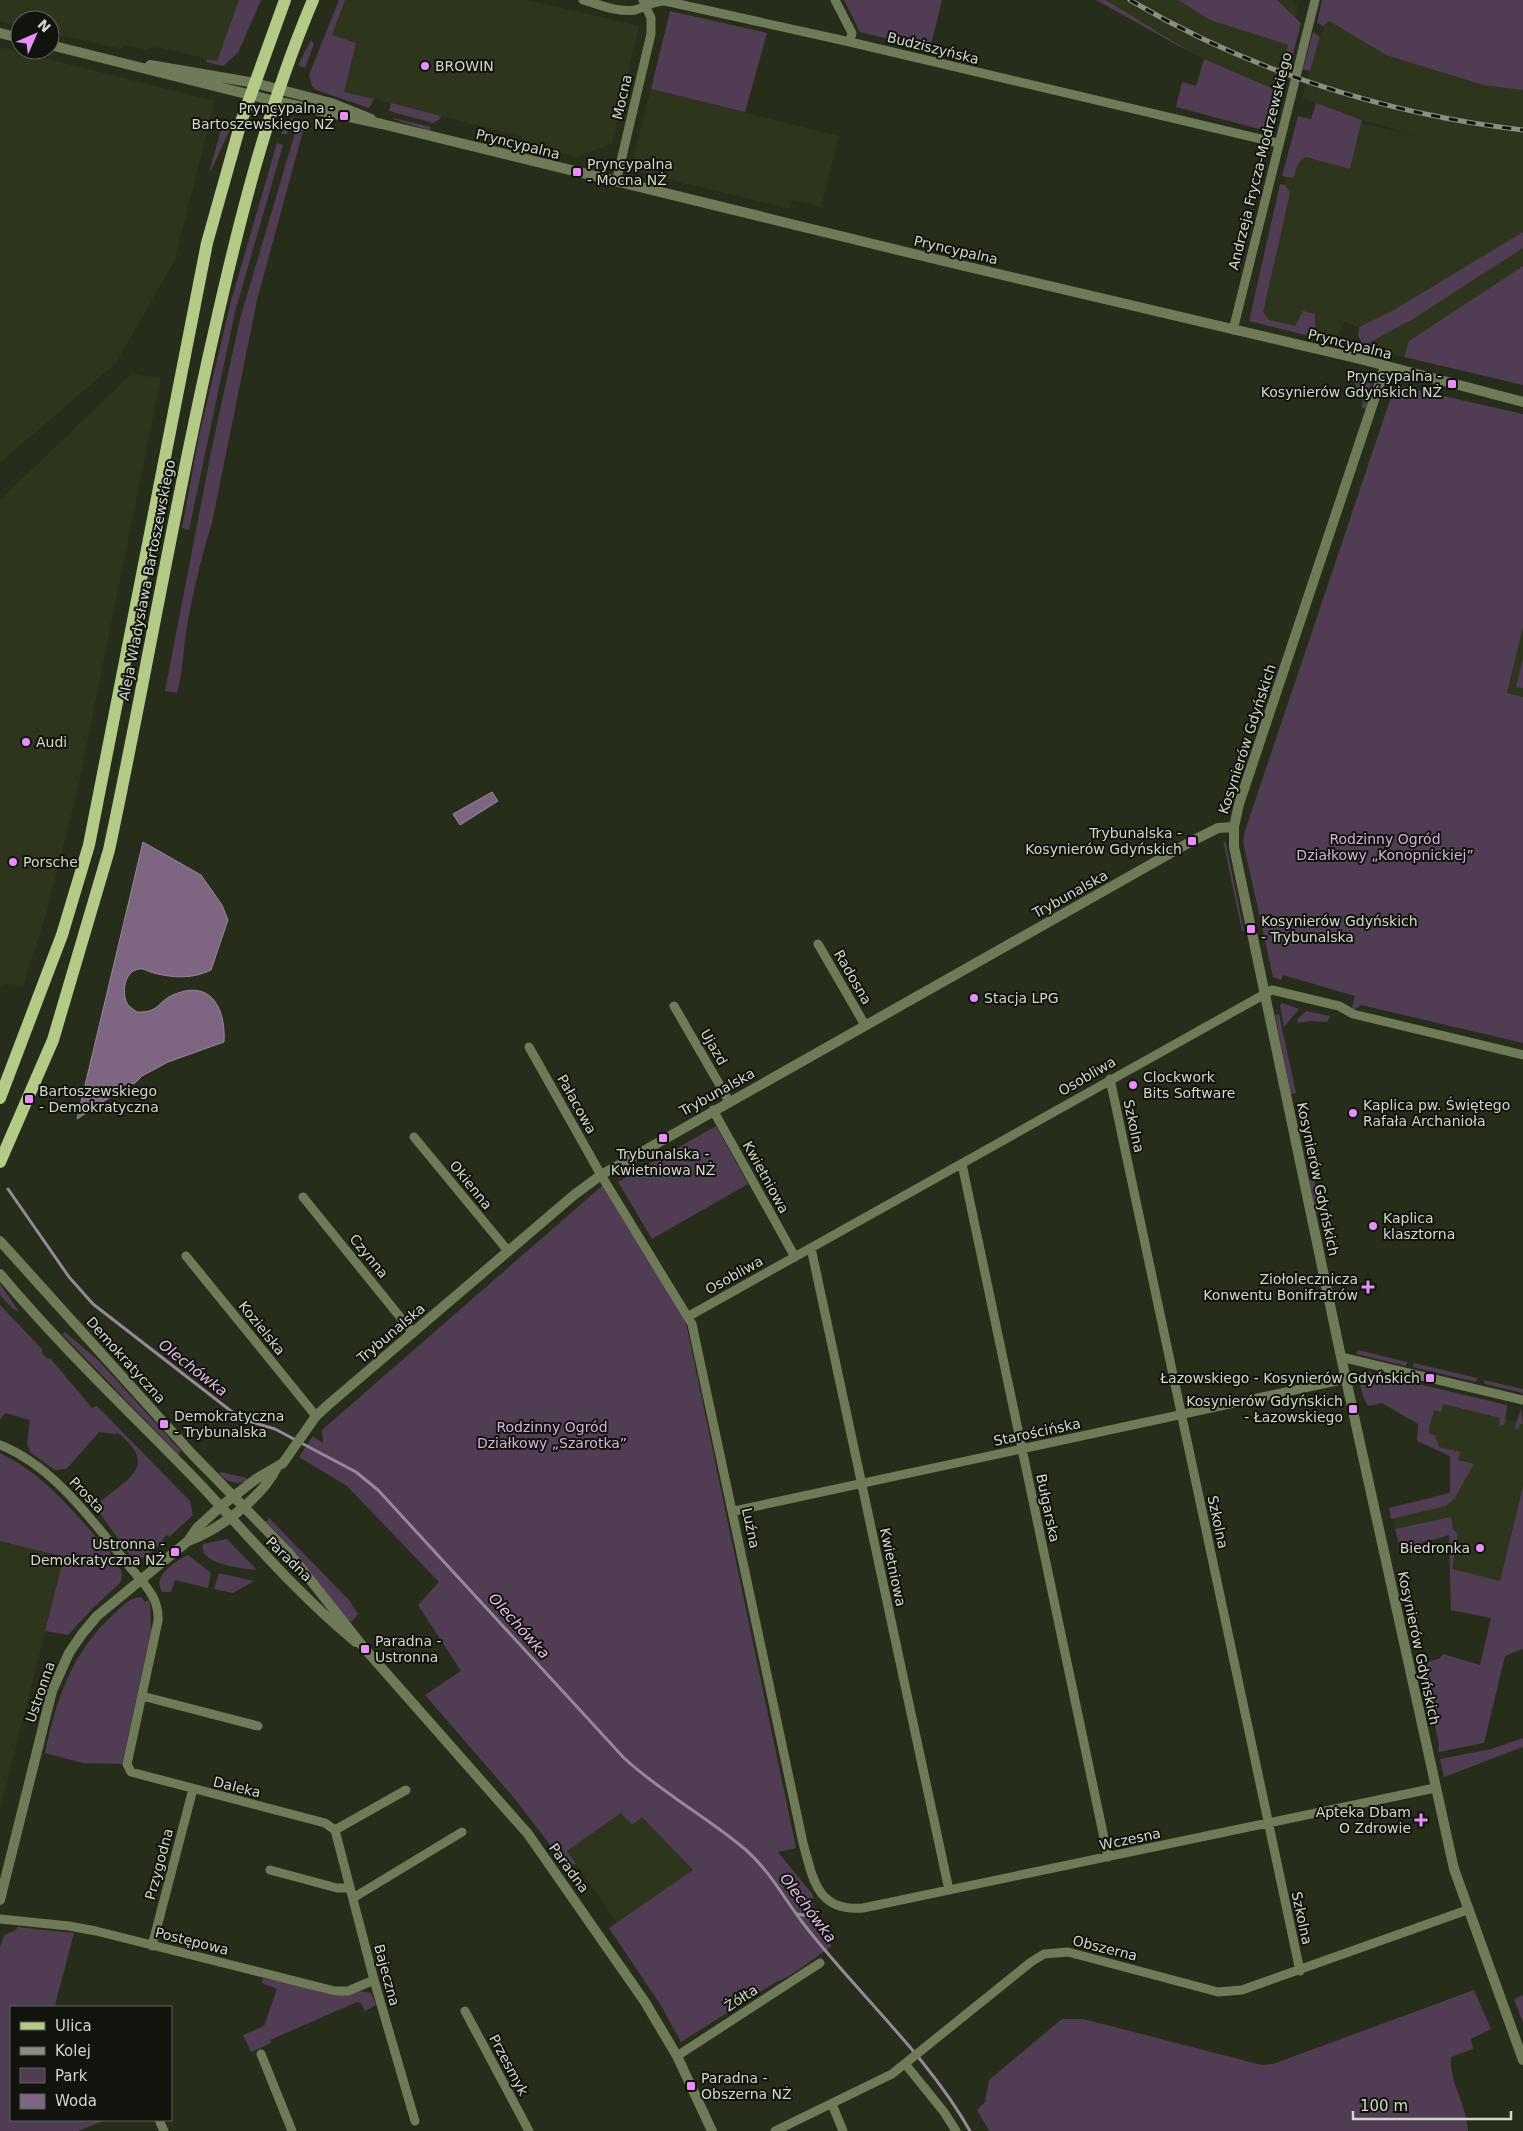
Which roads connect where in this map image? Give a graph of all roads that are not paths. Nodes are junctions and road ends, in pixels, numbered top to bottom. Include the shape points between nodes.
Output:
1 (285, 0) edge
2 (313, 0) edge
3 (583, 0) edge
4 (835, 0) edge
5 (1315, 0) edge
6 (644, 3) edge
7 (850, 42) junction
8 (60, 47) edge
9 (253, 89) junction
10 (277, 95) junction
11 (1278, 143) junction
12 (616, 182) junction
13 (1233, 330) junction
14 (1385, 367) junction
15 (1523, 402) edge
16 (1234, 827) junction
17 (818, 944) dead end
18 (1264, 993) junction
19 (674, 1006) dead end
20 (865, 1025) junction
21 (529, 1047) dead end
22 (1523, 1055) edge
23 (1110, 1079) junction
24 (0, 1098) edge
25 (729, 1101) junction
26 (713, 1110) junction
27 (414, 1137) dead end
28 (0, 1162) edge
29 (962, 1164) junction
30 (601, 1175) junction
31 (303, 1196) dead end
32 (0, 1241) edge
33 (811, 1248) junction
34 (508, 1251) junction
35 (186, 1256) dead end
36 (795, 1257) junction
37 (0, 1274) edge
38 (689, 1316) junction
39 (413, 1332) junction
40 (1342, 1357) junction
41 (1346, 1380) junction
42 (1523, 1400) edge
43 (1181, 1415) junction
44 (316, 1416) junction
45 (0, 1445) edge
46 (1022, 1449) junction
47 (276, 1469) junction
48 (862, 1484) junction
49 (233, 1496) junction
50 (220, 1507) junction
51 (243, 1507) junction
52 (734, 1511) junction
53 (229, 1518) junction
54 (188, 1541) junction
55 (141, 1579) junction
56 (365, 1648) junction
57 (142, 1696) junction
58 (258, 1726) dead end
59 (128, 1768) joint
60 (1435, 1788) junction
61 (193, 1789) junction
62 (406, 1790) dead end
63 (1268, 1824) junction
64 (335, 1832) junction
65 (462, 1832) dead end
66 (1108, 1857) junction
67 (270, 1870) dead end
68 (949, 1890) junction
69 (352, 1893) junction
70 (0, 1900) edge
71 (831, 1903) joint
72 (1467, 1910) junction
73 (0, 1919) edge
74 (152, 1946) junction
75 (820, 1964) dead end
76 (1300, 1971) junction
77 (374, 1980) junction
78 (465, 2011) dead end
79 (261, 2054) dead end
80 (676, 2056) junction
81 (1523, 2060) edge
82 (908, 2063) junction
83 (832, 2104) junction
84 (415, 2120) dead end
85 (292, 2131) edge
86 (529, 2131) edge
87 (712, 2131) edge
88 (775, 2131) edge
89 (843, 2131) edge
90 (956, 2131) edge

1 - 9 main road, Aleja Władysława Bartoszewskiego
2 - 10 main road, Aleja Władysława Bartoszewskiego
3 - 6 street, Budziszyńska via 628,11
4 - 7 street via 852,33
5 - 11 street, Andrzeja Frycza-Modrzewskiego
6 - 7 street, Budziszyńska via 665,1
6 - 12 street, Mocna via 651,18 651,34
7 - 11 street, Budziszyńska
8 - 9 street, Pryncypalna
9 - 10 street, Pryncypalna
9 - 24 main road, Aleja Władysława Bartoszewskiego via 203,260 89,845 62,934
10 - 12 street, Pryncypalna
10 - 28 main road, Aleja Władysława Bartoszewskiego via 242,214 192,428 110,850 53,1040
11 - 13 street, Andrzeja Frycza-Modrzewskiego
12 - 13 street, Pryncypalna
13 - 14 street, Pryncypalna
14 - 15 street, Pryncypalna
14 - 16 street, Kosynierów Gdyńskich
16 - 18 street, Kosynierów Gdyńskich via 1238,869
16 - 20 street, Trybunalska via 1218,828 1192,841
17 - 20 street, Radosna
18 - 22 street, Osobliwa via 1275,989 1339,1006 1353,1014
18 - 23 street, Osobliwa
18 - 40 street, Kosynierów Gdyńskich
19 - 25 street, Ujazd
20 - 25 street, Trybunalska
21 - 30 street, Pałacowa
23 - 29 street, Osobliwa
23 - 43 street, Szkolna
25 - 26 street, Trybunalska
26 - 30 street, Trybunalska
26 - 36 street, Kwietniowa
27 - 34 street, Okienna
29 - 33 street, Osobliwa
29 - 46 street, Bułgarska
30 - 34 street, Trybunalska
30 - 38 street, Luźna
31 - 39 street, Czynna
32 - 49 street, Demokratyczna
33 - 36 street, Osobliwa
33 - 48 street, Kwietniowa
34 - 39 street, Trybunalska
35 - 44 street, Kozielska
36 - 38 street, Osobliwa
37 - 50 street via 80,1363
38 - 52 street, Luźna
39 - 44 street, Trybunalska
40 - 41 street, Kosynierów Gdyńskich
40 - 42 street
41 - 43 street, Starościńska
41 - 60 street, Kosynierów Gdyńskich
43 - 46 street, Starościńska
43 - 63 street, Szkolna
44 - 47 street, Trybunalska via 294,1450
45 - 55 street, Prosta via 22,1456 50,1477 98,1527
46 - 48 street, Starościńska
46 - 66 street, Bułgarska
47 - 49 street, Trybunalska
47 - 51 street, Trybunalska via 270,1480
48 - 52 street, Starościńska
48 - 68 street, Kwietniowa
49 - 50 street, Trybunalska
49 - 51 street, Paradna
50 - 53 street, Paradna
50 - 54 street, Ustronna
51 - 53 street, Trybunalska
51 - 56 street, Paradna via 288,1553
52 - 71 street, Luźna via 803,1843 817,1889
53 - 54 street, Ustronna
53 - 56 street, Paradna via 345,1633
54 - 55 street, Ustronna
55 - 57 street, Prosta via 153,1596 158,1615
55 - 70 street, Ustronna via 87,1628 63,1665 44,1719
56 - 80 street, Paradna via 528,1834 635,1986
57 - 58 street
57 - 59 street, Prosta
59 - 61 street, Daleka via 135,1774
60 - 63 street, Wczesna
60 - 72 street, Kosynierów Gdyńskich
61 - 64 street, Daleka via 325,1823
61 - 74 street, Przygodna
62 - 64 street
63 - 66 street, Wczesna
63 - 76 street, Szkolna
64 - 69 street, Bajeczna
65 - 69 street
66 - 68 street, Wczesna
67 - 69 street
68 - 71 street, Wczesna via 863,1908 840,1907
69 - 77 street, Bajeczna
72 - 76 street, Obszerna
72 - 81 street, Kosynierów Gdyńskich
73 - 74 street, Postępowa via 70,1926
74 - 77 street, Postępowa via 335,1991 348,1991
75 - 80 street, Żółta
76 - 82 street, Obszerna via 1242,1990 1218,1992 1068,1952 1044,1954
77 - 84 street, Bajeczna
78 - 86 street, Przesmyk
79 - 85 street
80 - 87 street, Paradna
82 - 83 street, Obszerna via 879,2082
82 - 90 street
83 - 88 street, Obszerna
83 - 89 street

